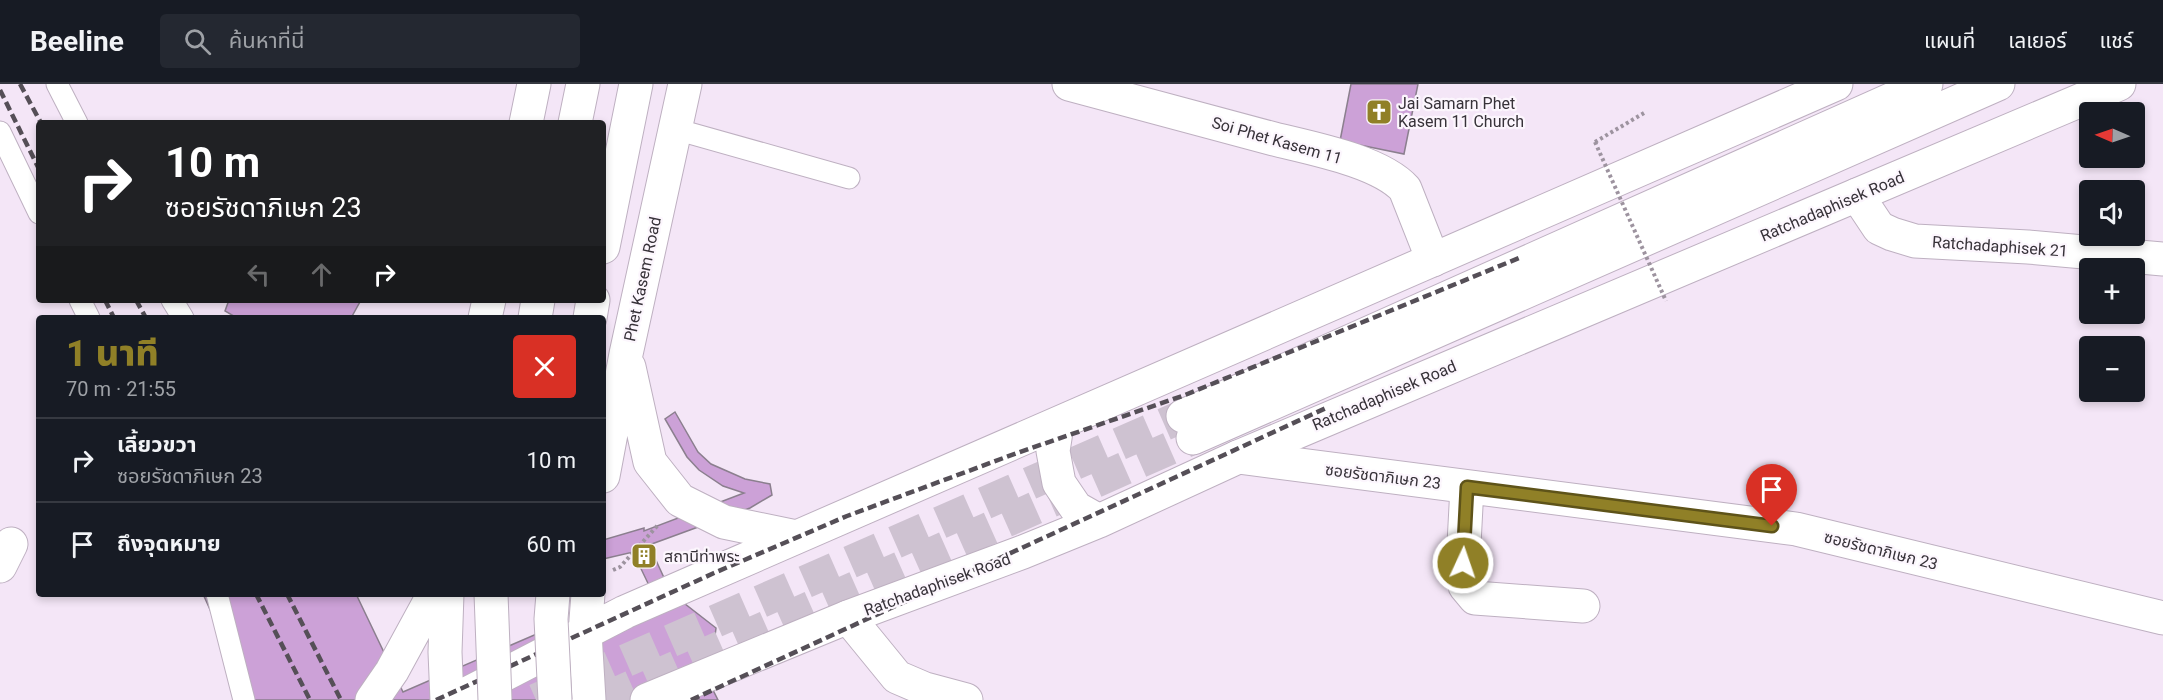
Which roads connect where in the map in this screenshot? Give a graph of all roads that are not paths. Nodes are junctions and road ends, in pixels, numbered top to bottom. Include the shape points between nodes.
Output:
1 (57, 84) edge
2 (534, 84) edge
3 (583, 84) edge
4 (636, 84) edge
5 (686, 84) edge
6 (1069, 84) edge
7 (1926, 84) edge
8 (1998, 84) edge
9 (2119, 84) edge
10 (1828, 86) edge
11 (75, 120) edge
12 (526, 120) edge
13 (576, 120) edge
14 (675, 129) junction
15 (0, 132) edge
16 (849, 178) dead end
17 (1857, 195) junction
18 (36, 207) edge
19 (606, 233) edge
20 (2163, 259) edge
21 (1432, 260) junction
22 (626, 354) junction
23 (1057, 425) junction
24 (1238, 457) junction
25 (606, 460) edge
26 (1467, 487) junction
27 (1099, 521) junction
28 (796, 537) junction
29 (218, 597) edge
30 (432, 597) edge
31 (447, 597) edge
32 (491, 597) edge
33 (553, 597) edge
34 (595, 597) edge
35 (1583, 606) dead end
36 (848, 617) junction
37 (2163, 618) edge
38 (585, 633) junction
39 (724, 668) junction
40 (244, 700) edge
41 (372, 700) edge
42 (447, 700) edge
43 (455, 700) edge
44 (495, 700) edge
45 (555, 700) edge
46 (589, 700) edge
47 (647, 700) edge
48 (702, 700) edge
49 (966, 700) edge

1 - 11 lane
2 - 12 main road
3 - 13 main road
4 - 19 main road
5 - 14 main road, Phet Kasem Road
6 - 21 main road, Soi Phet Kasem 11 via 1316,149 1373,168 1405,189
7 - 8 main road via 1188,427
9 - 17 main road, Ratchadaphisek Road
10 - 21 main road
14 - 16 lane
14 - 22 main road, Phet Kasem Road
15 - 18 lane
17 - 20 main road, Ratchadaphisek 21 via 1879,228 1915,241
17 - 24 main road, Ratchadaphisek Road
21 - 23 main road
22 - 25 main road, Phet Kasem Road
22 - 28 main road via 650,462 681,500 724,522
23 - 27 main road via 1053,451 1059,483 1076,508
23 - 28 main road
24 - 26 main road, ซอยรัชดาภิเษก 23
24 - 27 main road, Ratchadaphisek Road
26 - 35 main road via 1463,563 1465,586 1475,598
26 - 37 main road, ซอยรัชดาภิเษก 23 via 1796,530
27 - 36 main road, Ratchadaphisek Road
28 - 38 main road
29 - 40 lane
30 - 41 main road
31 - 42 main road
32 - 44 main road, bridge
33 - 45 main road, bridge
34 - 38 main road
36 - 39 main road, Ratchadaphisek Road
36 - 49 main road via 897,677
38 - 43 main road
38 - 46 main road
39 - 47 main road, Ratchadaphisek Road
39 - 48 main road

